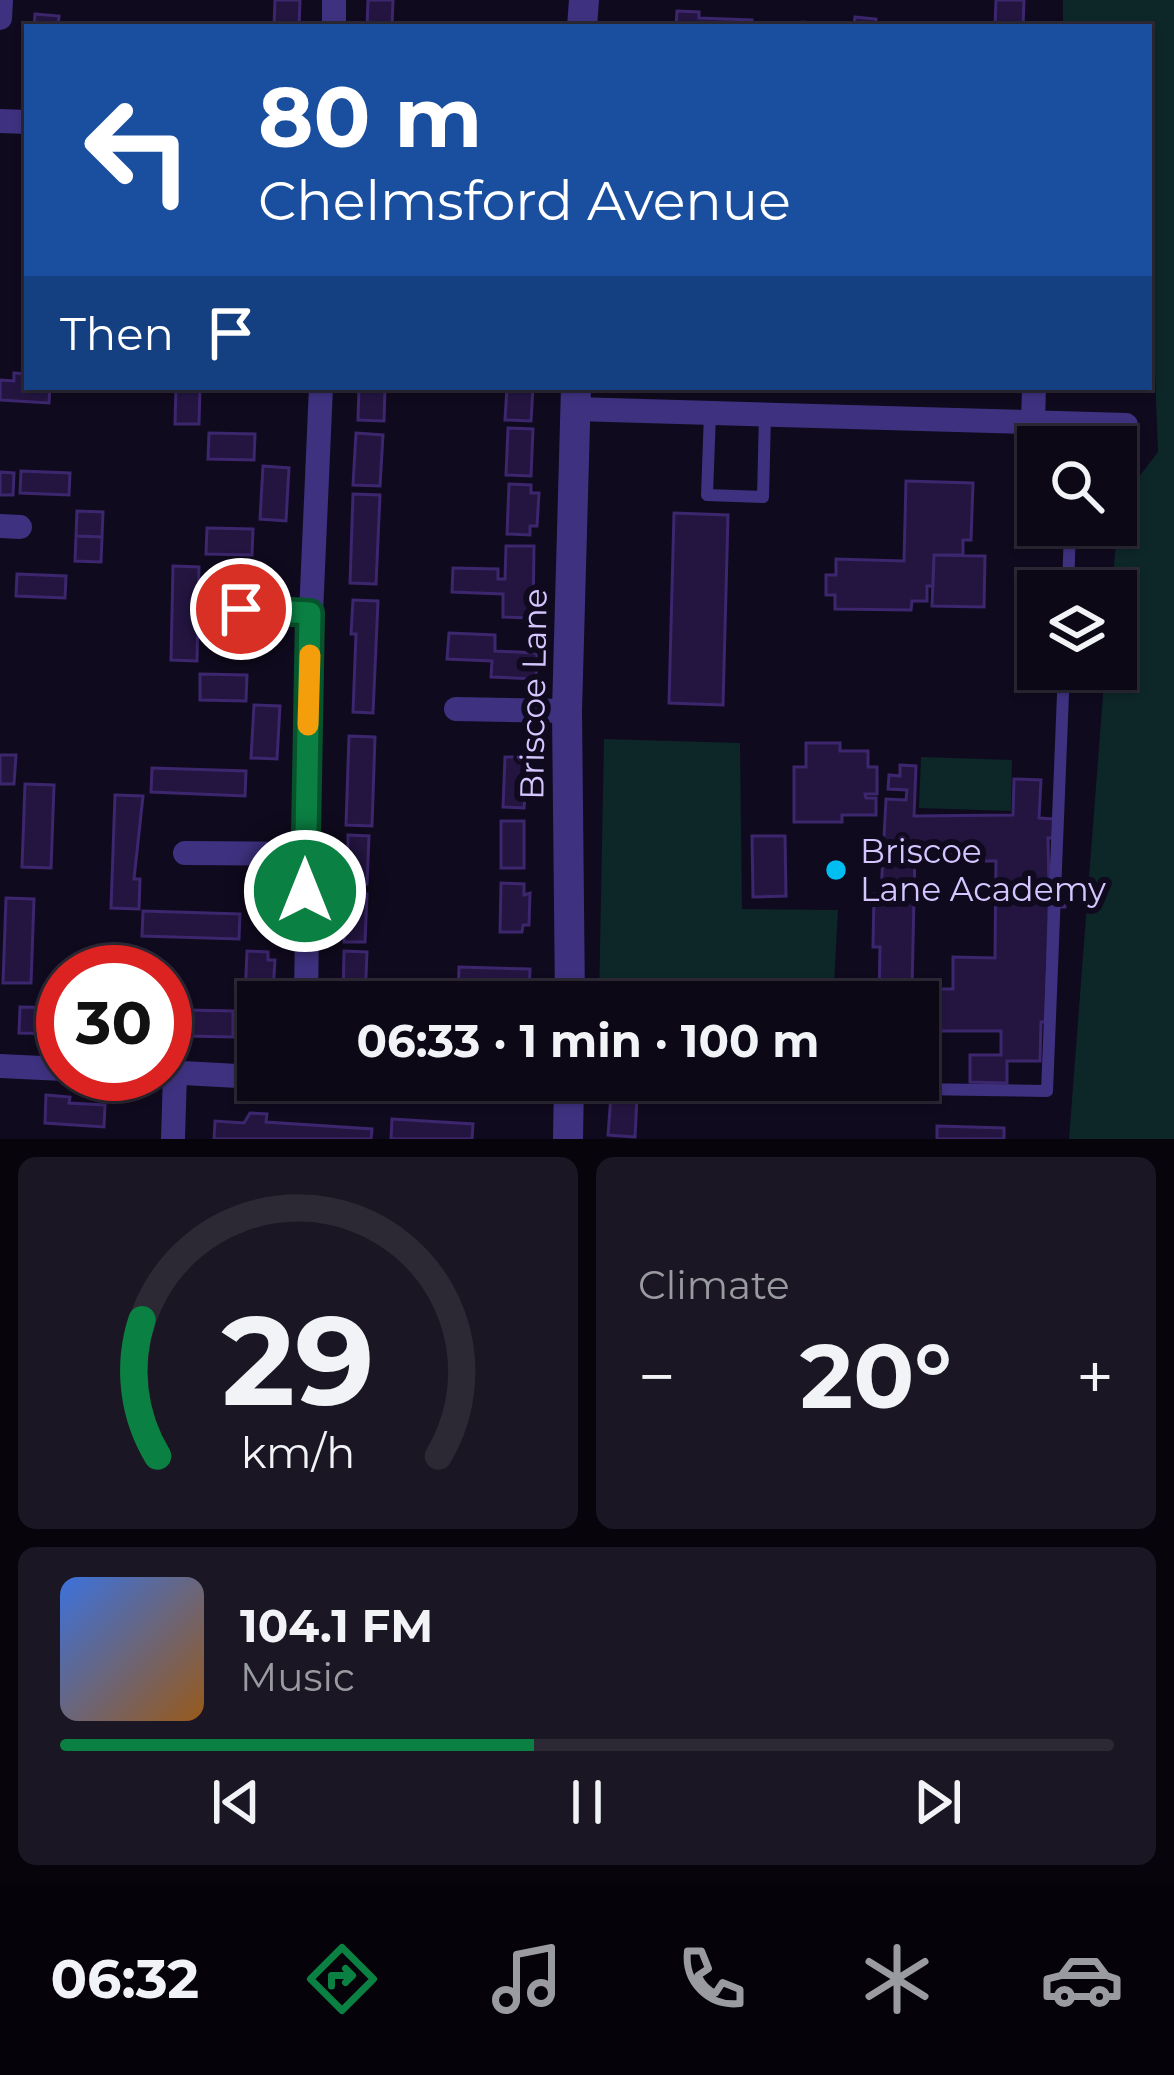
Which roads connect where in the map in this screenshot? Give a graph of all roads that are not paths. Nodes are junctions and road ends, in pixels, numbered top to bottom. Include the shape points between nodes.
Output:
1 (1, 0) edge
2 (0, 18) edge
3 (321, 390) edge
4 (782, 390) edge
5 (1034, 390) edge
6 (576, 398) edge
7 (710, 413) junction
8 (774, 415) junction
9 (1033, 422) junction
10 (1126, 425) dead end
11 (241, 609) dead end
12 (310, 613) junction
13 (1063, 690) edge
14 (456, 709) dead end
15 (567, 711) junction
16 (185, 853) dead end
17 (305, 854) junction
18 (306, 981) edge
19 (570, 981) edge
20 (0, 1066) edge
21 (36, 1068) edge
22 (192, 1073) edge
23 (237, 1076) edge
24 (939, 1087) edge
25 (171, 1101) edge
26 (569, 1101) edge
27 (173, 1139) edge
28 (568, 1139) edge

1 - 2 street
3 - 12 street
4 - 8 street
5 - 9 street
6 - 7 street
6 - 15 street, Briscoe Lane
7 - 8 street
7 - 8 lane via 707,495 763,497
8 - 9 street
9 - 10 street via 1074,434
11 - 12 street
12 - 17 street
13 - 24 lane via 1047,1091
14 - 15 street
15 - 19 street, Briscoe Lane
16 - 17 street
17 - 18 street
20 - 21 street
22 - 23 street
25 - 27 street
26 - 28 street

